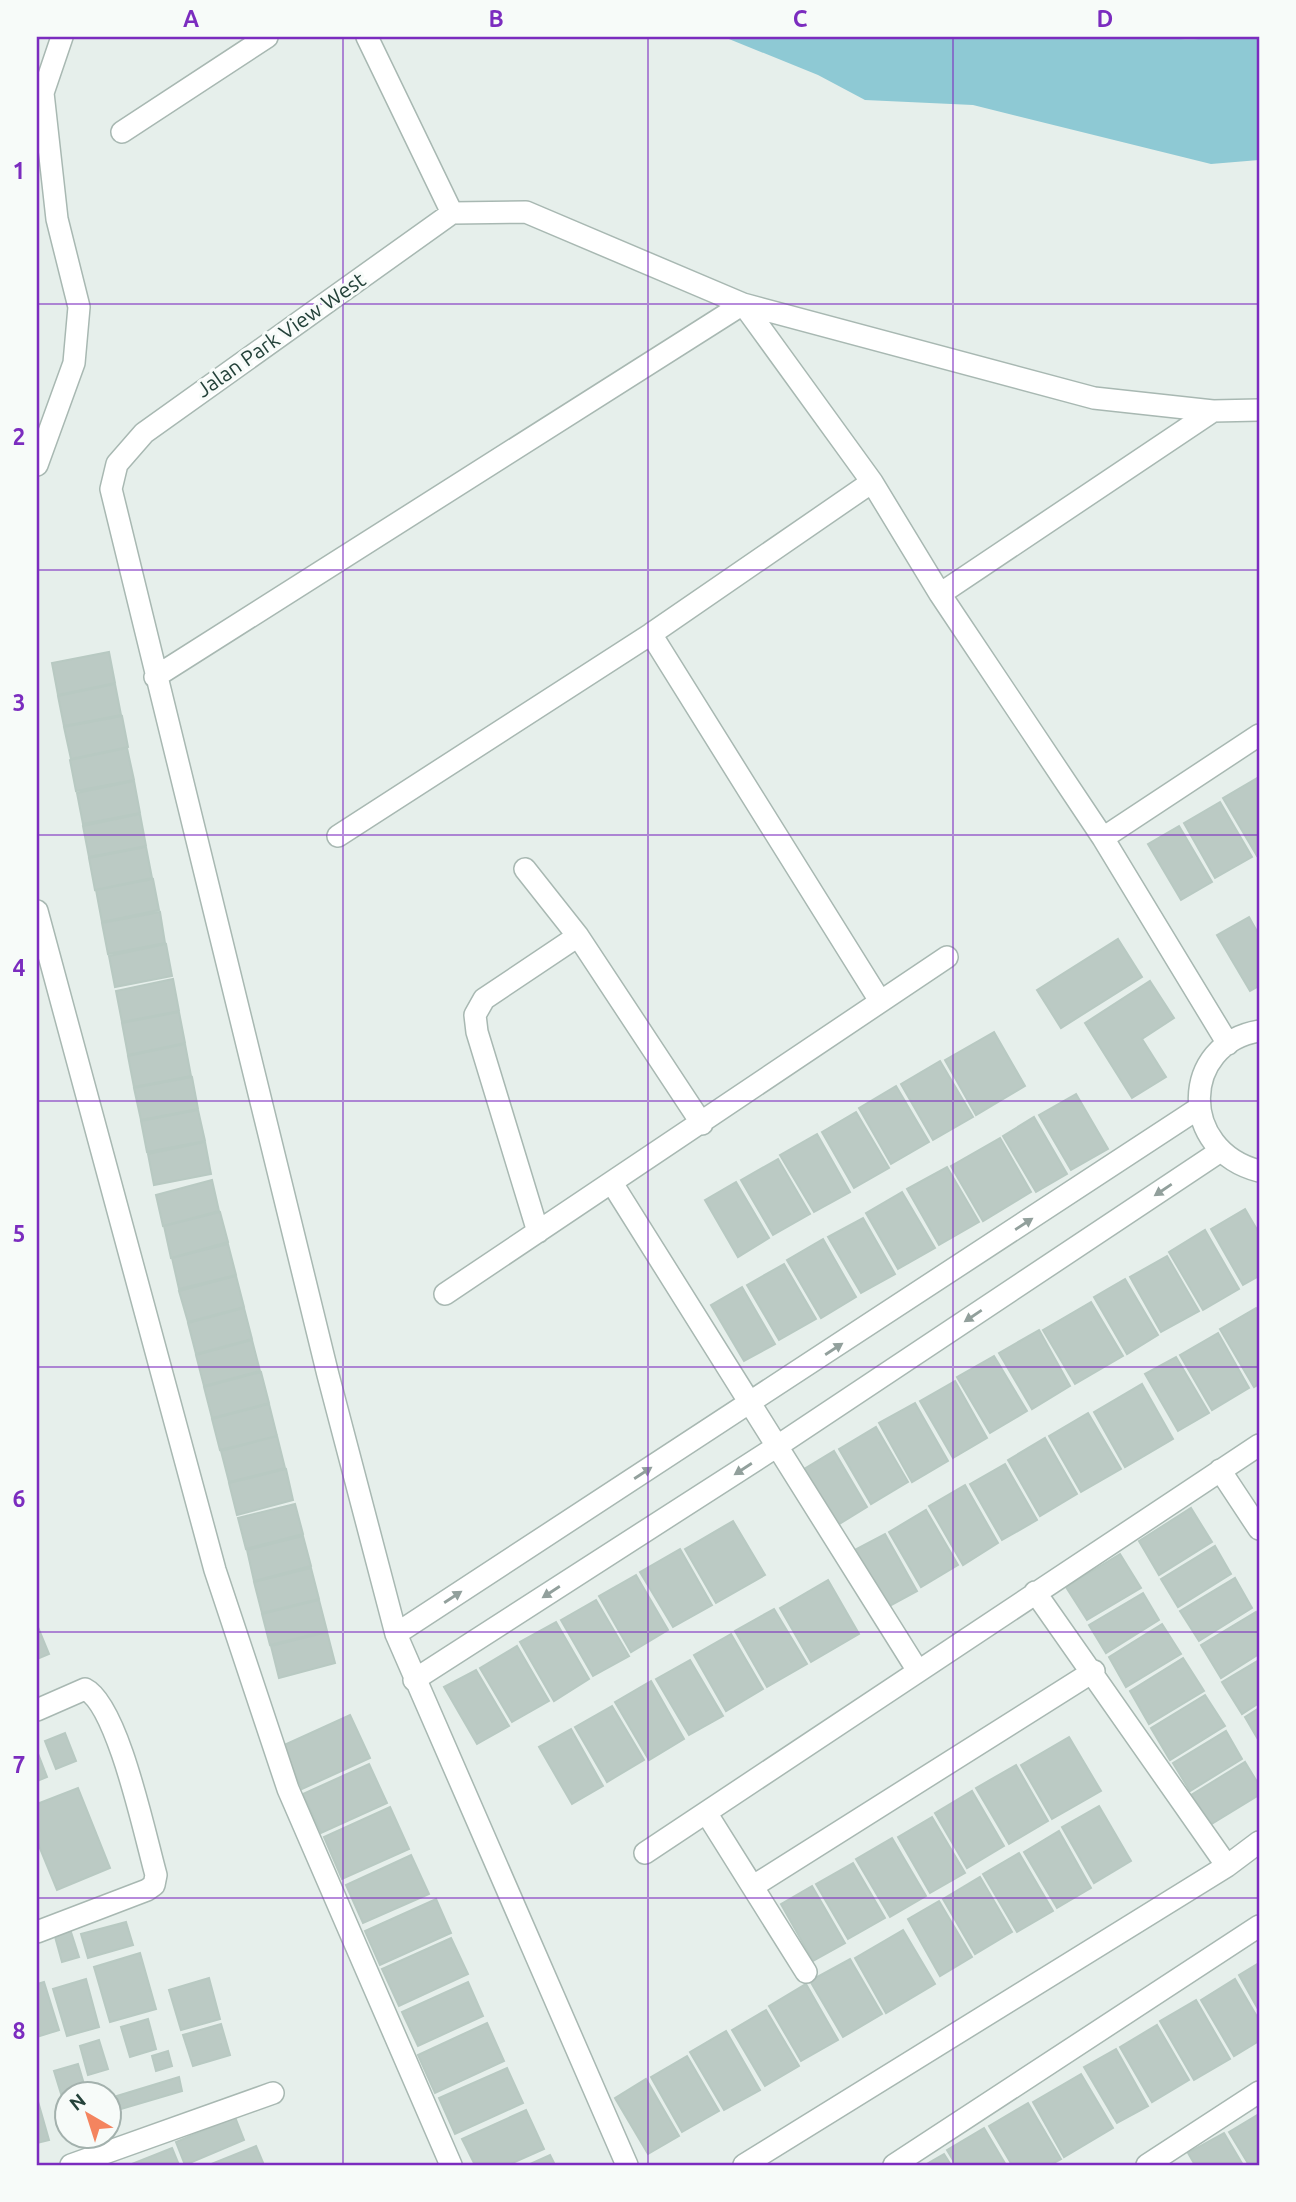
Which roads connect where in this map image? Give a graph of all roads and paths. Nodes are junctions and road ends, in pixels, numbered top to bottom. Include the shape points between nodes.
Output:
1 (62, 37) edge
2 (267, 37) edge
3 (367, 37) edge
4 (122, 132) dead end
5 (452, 213) junction
6 (743, 304) junction
7 (1259, 410) edge
8 (1213, 411) junction
9 (37, 465) edge
10 (872, 482) junction
11 (940, 594) junction
12 (651, 634) junction
13 (155, 677) junction
14 (1259, 735) edge
15 (338, 836) dead end
16 (1102, 838) junction
17 (525, 869) dead end
18 (37, 911) edge
19 (578, 936) junction
20 (947, 957) dead end
21 (880, 1001) junction
22 (1259, 1031) edge
23 (1228, 1044) junction
24 (1199, 1108) junction
25 (702, 1124) junction
26 (1219, 1152) junction
27 (1259, 1171) edge
28 (612, 1183) junction
29 (538, 1231) junction
30 (445, 1294) dead end
31 (751, 1403) junction
32 (779, 1445) junction
33 (1259, 1445) edge
34 (1220, 1470) junction
35 (1259, 1529) edge
36 (1035, 1592) junction
37 (396, 1634) junction
38 (918, 1671) junction
39 (1094, 1671) junction
40 (414, 1680) junction
41 (37, 1710) edge
42 (707, 1814) junction
43 (1259, 1842) edge
44 (645, 1853) dead end
45 (1227, 1866) junction
46 (755, 1885) junction
47 (1259, 1926) edge
48 (37, 1932) edge
49 (806, 1972) dead end
50 (1259, 2092) edge
51 (273, 2093) dead end
52 (114, 2157) edge
53 (71, 2165) edge
54 (451, 2165) edge
55 (627, 2165) edge
56 (744, 2165) edge
57 (894, 2165) edge
58 (1147, 2165) edge

1 - 9 street via 43,93 57,219 79,307 74,363
2 - 4 street
3 - 5 street
5 - 6 street via 526,212
5 - 13 street, Jalan Park View West via 144,433 117,464 111,489
6 - 8 street via 1094,398
6 - 10 street
6 - 13 street
7 - 8 street
8 - 11 street
10 - 11 street
10 - 12 street
11 - 16 street
12 - 15 street
12 - 21 street
13 - 37 street
14 - 16 street
16 - 23 street
17 - 19 street
18 - 54 street via 219,1583 288,1789
19 - 25 street
19 - 29 street via 484,999 475,1015
20 - 21 street
21 - 25 street
22 - 23 street
23 - 24 street via 1210,1061 1201,1083
24 - 26 street via 1205,1132
31 -> 24 street
25 - 28 street
26 - 27 street via 1240,1166
26 -> 32 street
28 - 29 street
28 - 31 street
29 - 30 street
31 - 32 street
37 -> 31 street
32 - 38 street
32 -> 40 street
33 - 34 street
34 - 35 street
34 - 36 street
36 - 38 street
36 - 39 street
37 - 40 street
38 - 42 street
39 - 45 street
39 - 46 street
40 - 55 street
41 - 48 street via 85,1689 93,1693 111,1720 156,1875 147,1890
42 - 44 street
42 - 46 street
43 - 45 street
45 - 56 street
46 - 49 street
47 - 57 street
50 - 58 street
51 - 52 street
52 - 53 street

